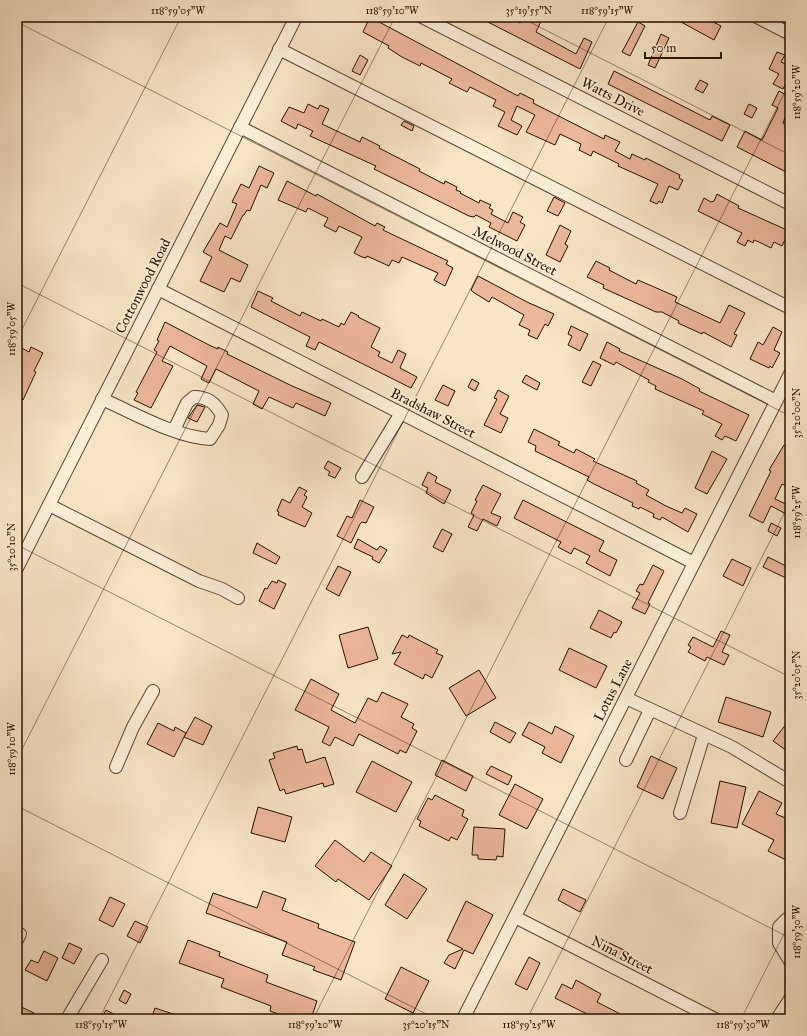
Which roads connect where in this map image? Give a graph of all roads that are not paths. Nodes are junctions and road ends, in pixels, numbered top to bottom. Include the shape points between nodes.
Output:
1 (296, 17) edge
2 (422, 17) edge
3 (757, 17) edge
4 (790, 34) edge
5 (279, 50) junction
6 (240, 128) junction
7 (790, 204) edge
8 (158, 289) junction
9 (790, 308) edge
10 (790, 374) edge
11 (102, 399) junction
12 (776, 401) junction
13 (401, 413) junction
14 (174, 430) dead end
15 (362, 477) dead end
16 (49, 504) junction
17 (694, 563) junction
18 (17, 568) edge
19 (238, 598) dead end
20 (153, 691) dead end
21 (626, 698) junction
22 (650, 710) junction
23 (704, 735) junction
24 (626, 760) dead end
25 (116, 767) dead end
26 (790, 782) edge
27 (680, 813) dead end
28 (515, 917) junction
29 (790, 920) edge
30 (102, 960) dead end
31 (790, 961) edge
32 (790, 999) edge
33 (67, 1019) edge
34 (463, 1019) edge
35 (715, 1019) edge
36 (777, 1019) edge

1 - 5 street, Cottonwood Road
2 - 7 street, Watts Drive
3 - 4 street
5 - 6 street, Cottonwood Road
5 - 9 street
6 - 8 street, Cottonwood Road
6 - 12 street, Melwood Street
8 - 11 street, Cottonwood Road
8 - 13 street, Bradshaw Street
10 - 12 street, Lotus Lane
11 - 14 street
11 - 16 street, Cottonwood Road
12 - 17 street, Lotus Lane
13 - 15 street
13 - 17 street, Bradshaw Street
16 - 18 street, Cottonwood Road
16 - 19 street
17 - 21 street, Lotus Lane
20 - 25 street via 133,727
21 - 22 street
21 - 28 street, Lotus Lane
22 - 23 street
22 - 24 street
23 - 26 street via 732,747
23 - 27 street
28 - 34 street, Lotus Lane
28 - 35 street, Nina Street
29 - 31 street via 787,919 779,928 779,943
30 - 33 street
32 - 36 street

